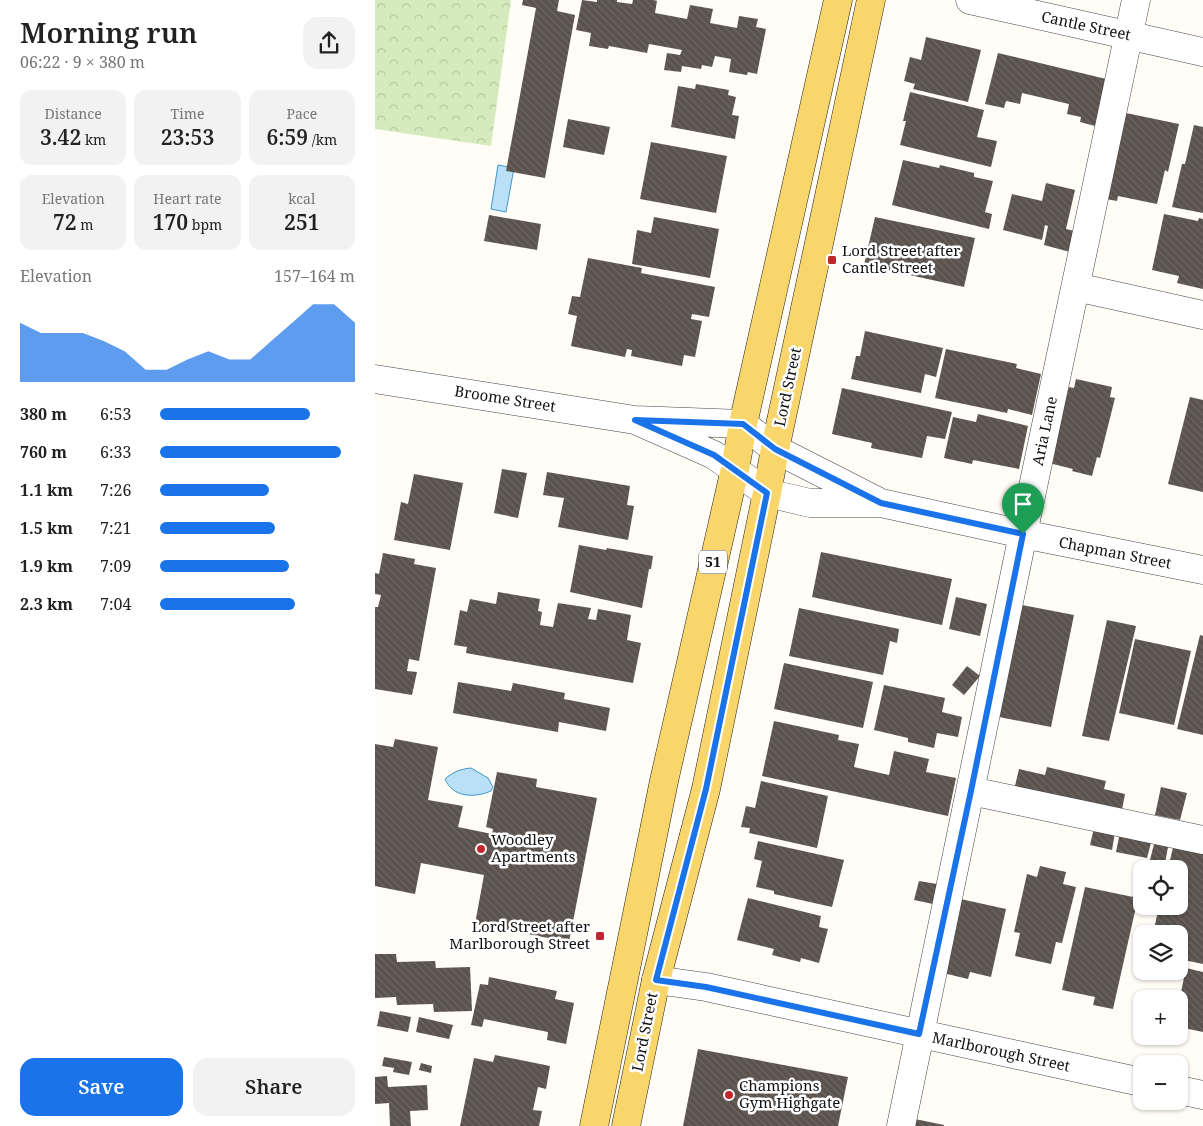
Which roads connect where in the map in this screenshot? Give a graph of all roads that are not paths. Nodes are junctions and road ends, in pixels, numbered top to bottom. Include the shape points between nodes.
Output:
1 (838, 0) edge
2 (871, 0) edge
3 (970, 0) edge
4 (1136, 0) edge
5 (1129, 35) junction
6 (1203, 52) edge
7 (1076, 287) junction
8 (1203, 315) edge
9 (375, 379) edge
10 (635, 420) junction
11 (743, 424) junction
12 (775, 449) junction
13 (735, 469) junction
14 (767, 493) junction
15 (881, 503) junction
16 (1023, 534) junction
17 (1203, 570) edge
18 (971, 791) junction
19 (1203, 840) edge
20 (656, 980) junction
21 (919, 1034) junction
22 (1133, 1080) edge
23 (1188, 1092) edge
24 (1203, 1094) edge
25 (594, 1126) edge
26 (626, 1126) edge
27 (901, 1126) edge

1 - 11 main road, Lord Street / 51
2 - 12 main road, Lord Street
3 - 5 street, Cantle Street
4 - 5 street, Aria Lane
5 - 6 street, Cantle Street
5 - 7 street, Aria Lane
7 - 8 street
7 - 16 street, Aria Lane
9 - 10 street, Broome Street
10 - 11 street, Broome Street
10 - 13 street, Broome Street via 714,455
11 - 12 street
11 - 13 main road, Lord Street / 51
12 - 14 main road, Lord Street
12 - 15 street, Chapman Street
13 - 14 street, Broome Street
13 - 25 main road, Lord Street / 51 via 664,781
14 - 15 street, Chapman Street via 810,503
14 - 20 main road, Lord Street via 706,789
15 - 16 street, Chapman Street
16 - 17 street, Chapman Street
16 - 18 street, Aria Lane
18 - 19 street
18 - 21 street, Aria Lane
20 - 21 street, Marlborough Street via 706,987
20 - 26 main road, Lord Street
21 - 22 street, Marlborough Street
21 - 27 street, Aria Lane
23 - 24 street

